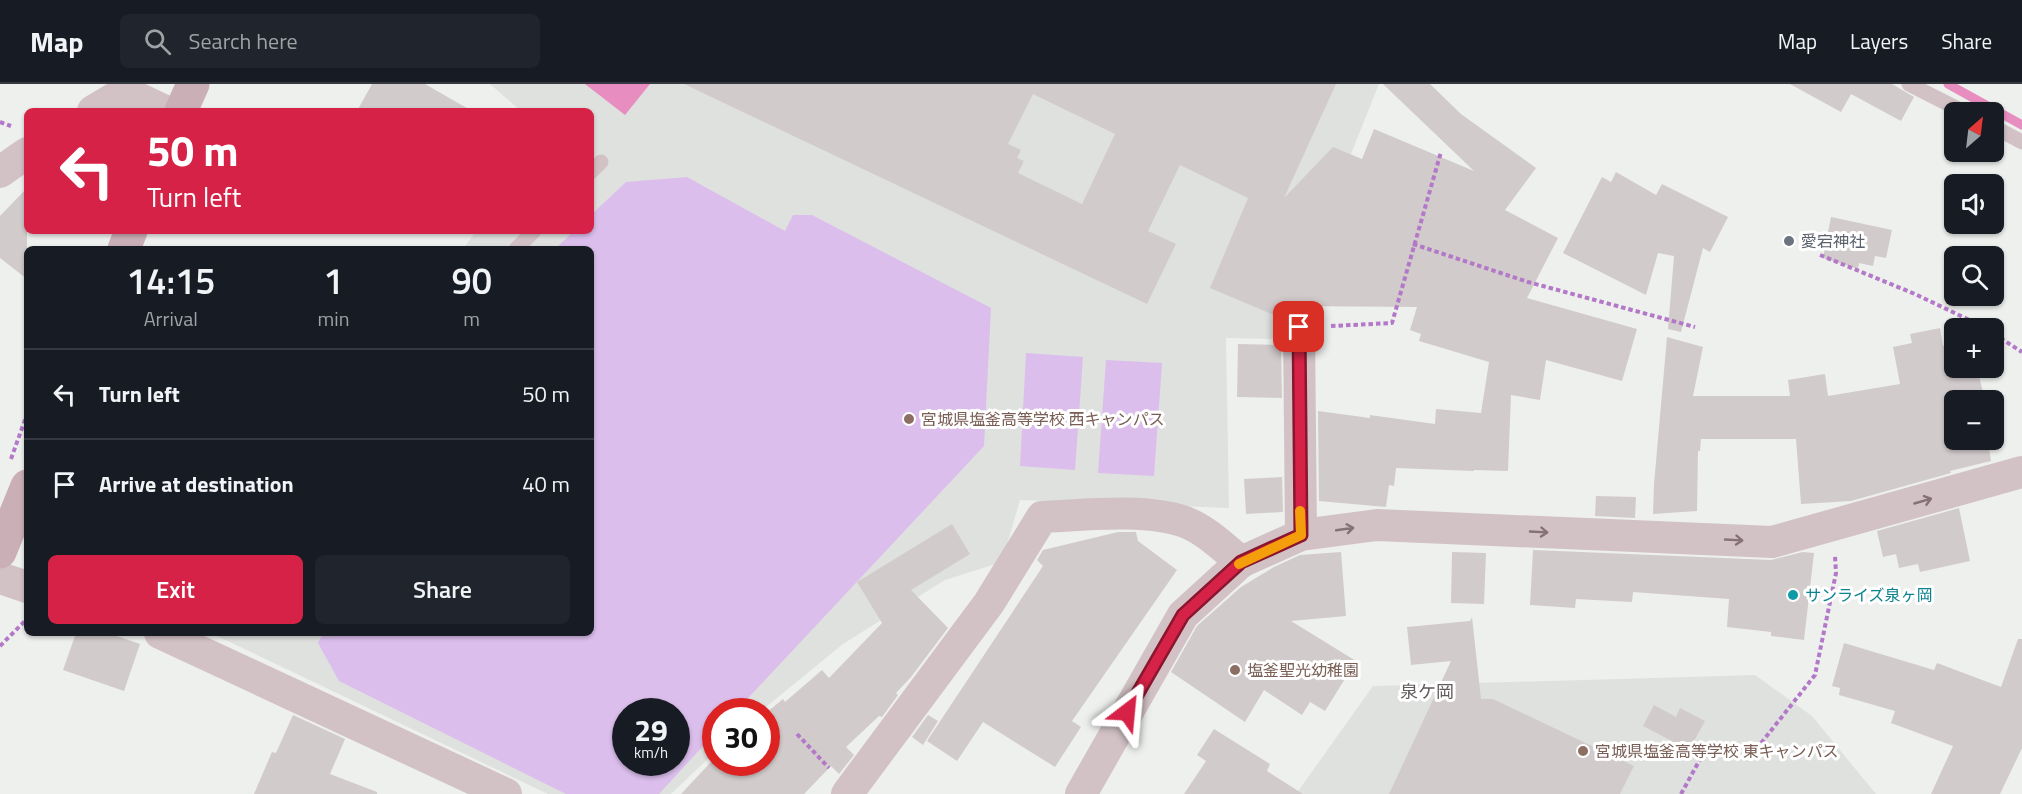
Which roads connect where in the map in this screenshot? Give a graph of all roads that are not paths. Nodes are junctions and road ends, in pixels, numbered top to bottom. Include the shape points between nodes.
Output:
1 (193, 84) edge
2 (1909, 84) edge
3 (1944, 102) edge
4 (98, 108) edge
5 (159, 108) edge
6 (182, 108) edge
7 (2004, 132) edge
8 (2022, 142) edge
9 (24, 155) edge
10 (0, 172) edge
11 (531, 234) edge
12 (519, 246) edge
13 (1299, 327) road end
14 (2022, 472) edge
15 (19, 473) edge
16 (1301, 535) junction
17 (0, 552) edge
18 (1241, 562) junction
19 (0, 578) edge
20 (24, 586) edge
21 (166, 636) edge
22 (848, 792) edge
23 (506, 794) edge
24 (1081, 794) edge

1 - 6 main road
2 - 3 lane
4 - 5 street via 125,92
7 - 8 lane
9 - 10 street
11 - 12 lane
13 - 16 street
16 -> 14 street via 1377,525 1772,542
15 - 17 main road
16 - 18 street
18 - 22 street via 1210,536 1186,523 1161,517 1042,517 989,603
18 - 24 street via 1183,615
19 - 20 street
21 - 23 street

